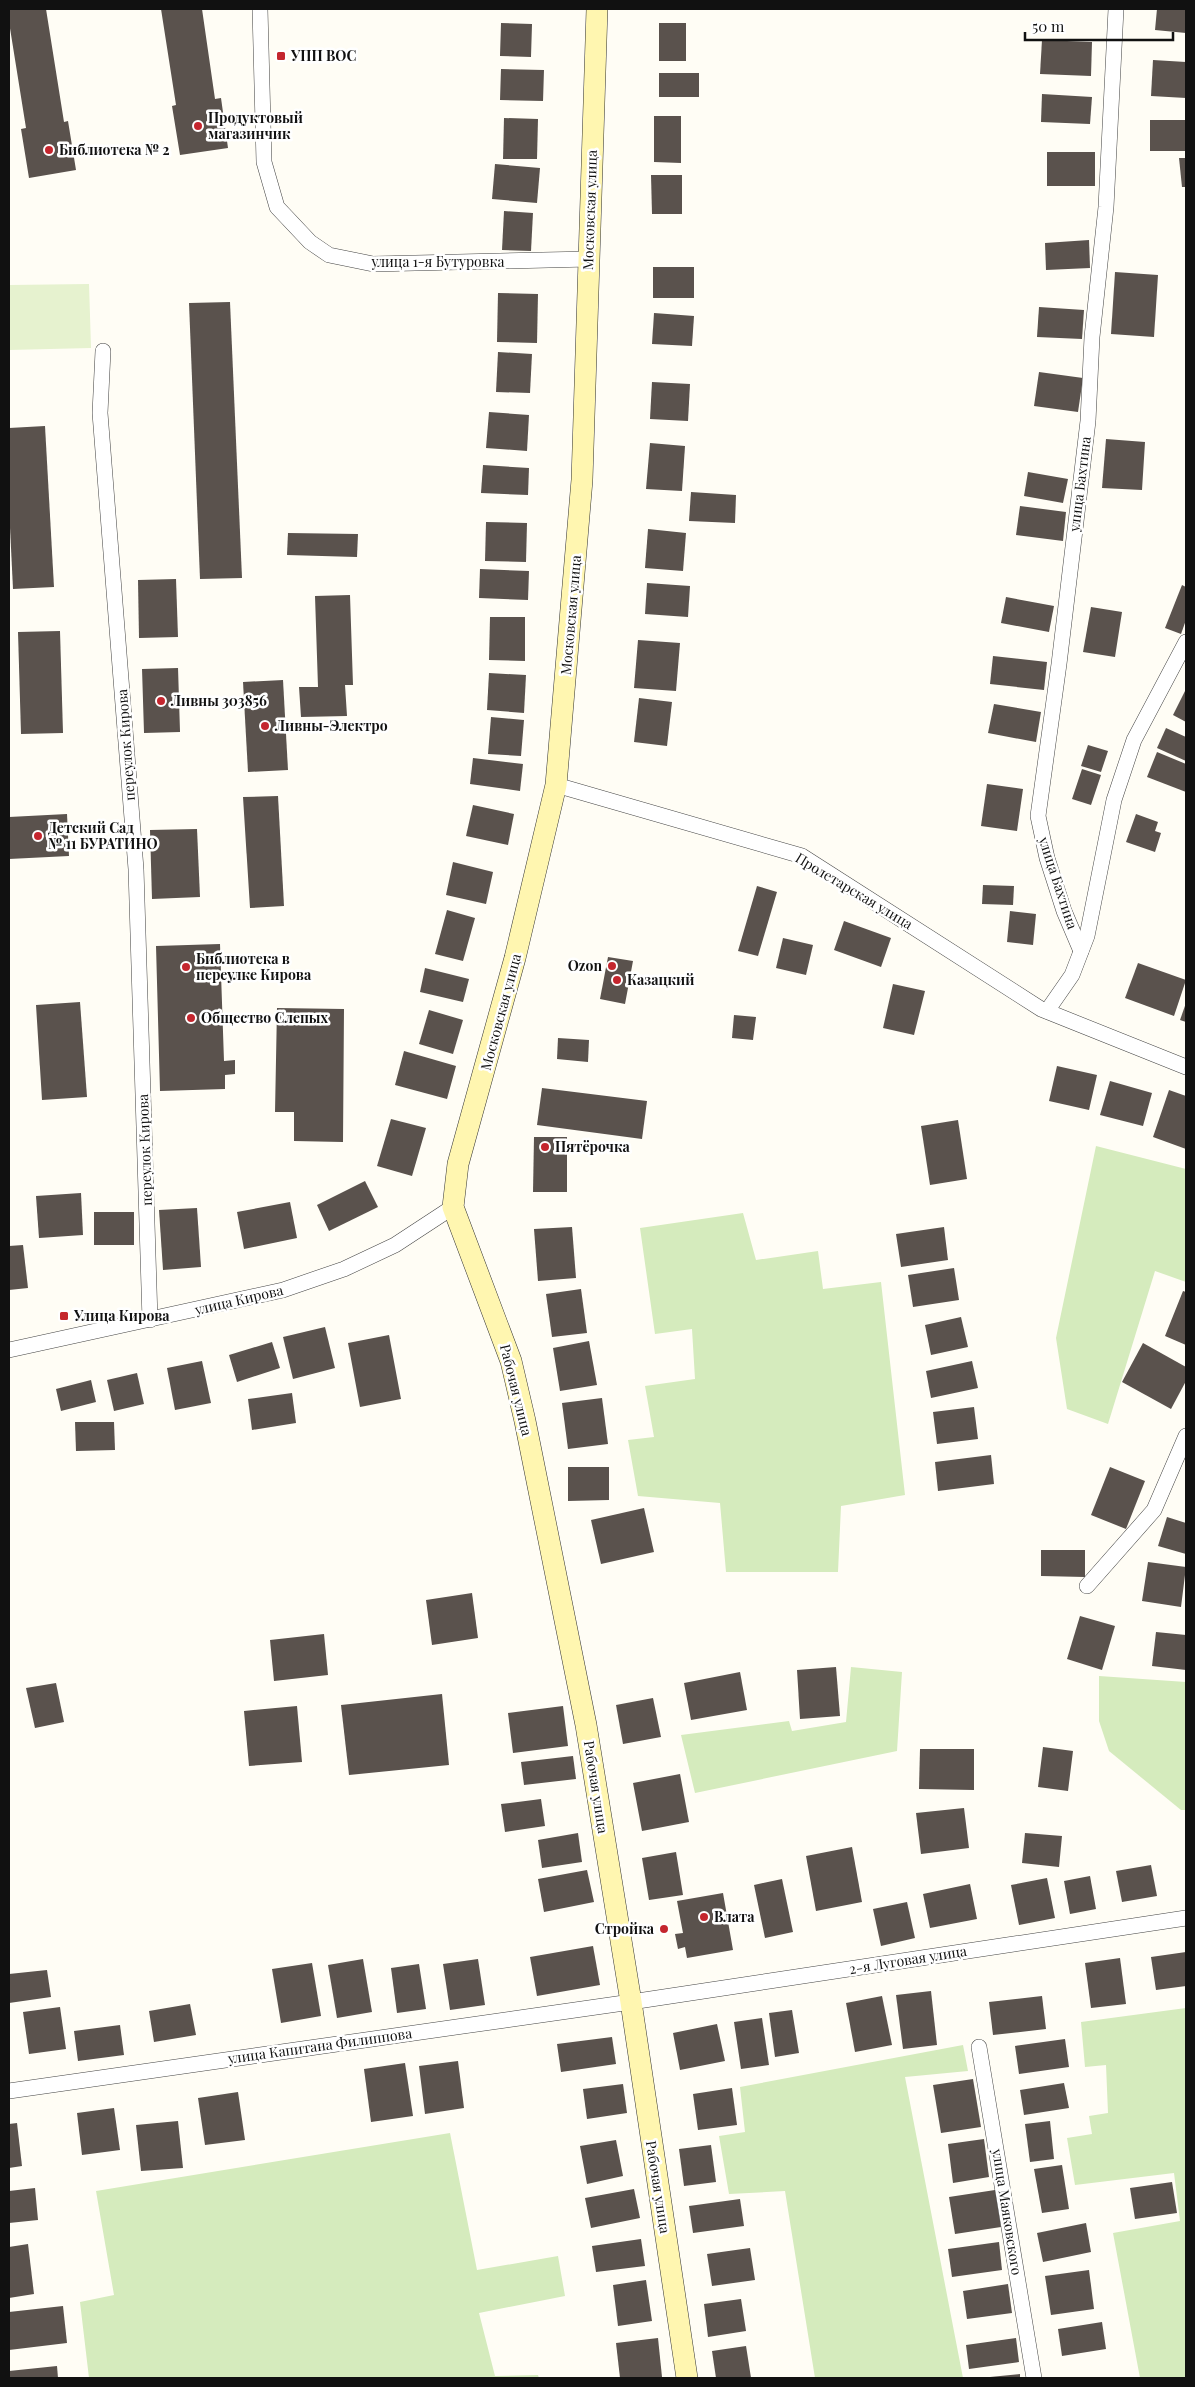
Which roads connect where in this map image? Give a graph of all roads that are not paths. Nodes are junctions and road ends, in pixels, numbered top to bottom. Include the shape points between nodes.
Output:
1 (260, 9) edge
2 (597, 9) edge
3 (1116, 9) edge
4 (589, 259) junction
5 (103, 351) dead end
6 (1186, 642) edge
7 (556, 785) junction
8 (1081, 951) junction
9 (1047, 1011) junction
10 (1186, 1067) edge
11 (453, 1207) junction
12 (150, 1320) junction
13 (9, 1350) edge
14 (1186, 1436) edge
15 (1087, 1586) dead end
16 (1186, 1918) edge
17 (631, 2002) junction
18 (979, 2047) dead end
19 (9, 2091) edge
20 (687, 2378) edge
21 (1034, 2378) edge

1 - 4 street, улица 1-я Бутуровка via 264,162 277,207 310,242 329,254 373,264
2 - 4 street, Московская улица
3 - 8 street, улица Бахтина via 1106,207 1092,337 1088,421 1038,816 1047,858
4 - 7 street, Московская улица via 582,480
5 - 12 street, переулок Кирова via 100,413 136,869
6 - 8 street via 1134,740 1114,800 1096,899
7 - 9 street, Пролетарская улица via 802,856
7 - 11 street, Московская улица via 515,958 458,1164
8 - 9 street via 1072,975
9 - 10 street, Пролетарская улица
11 - 12 street, улица Кирова via 395,1245 344,1269 283,1290
11 - 17 street, Рабочая улица via 511,1361 525,1421 586,1725
12 - 13 street, улица Кирова
14 - 15 street via 1154,1510
16 - 17 street, 2-я Луговая улица
17 - 19 street, улица Капитана Филиппова
17 - 20 street, Рабочая улица
18 - 21 street, улица Маяковского

